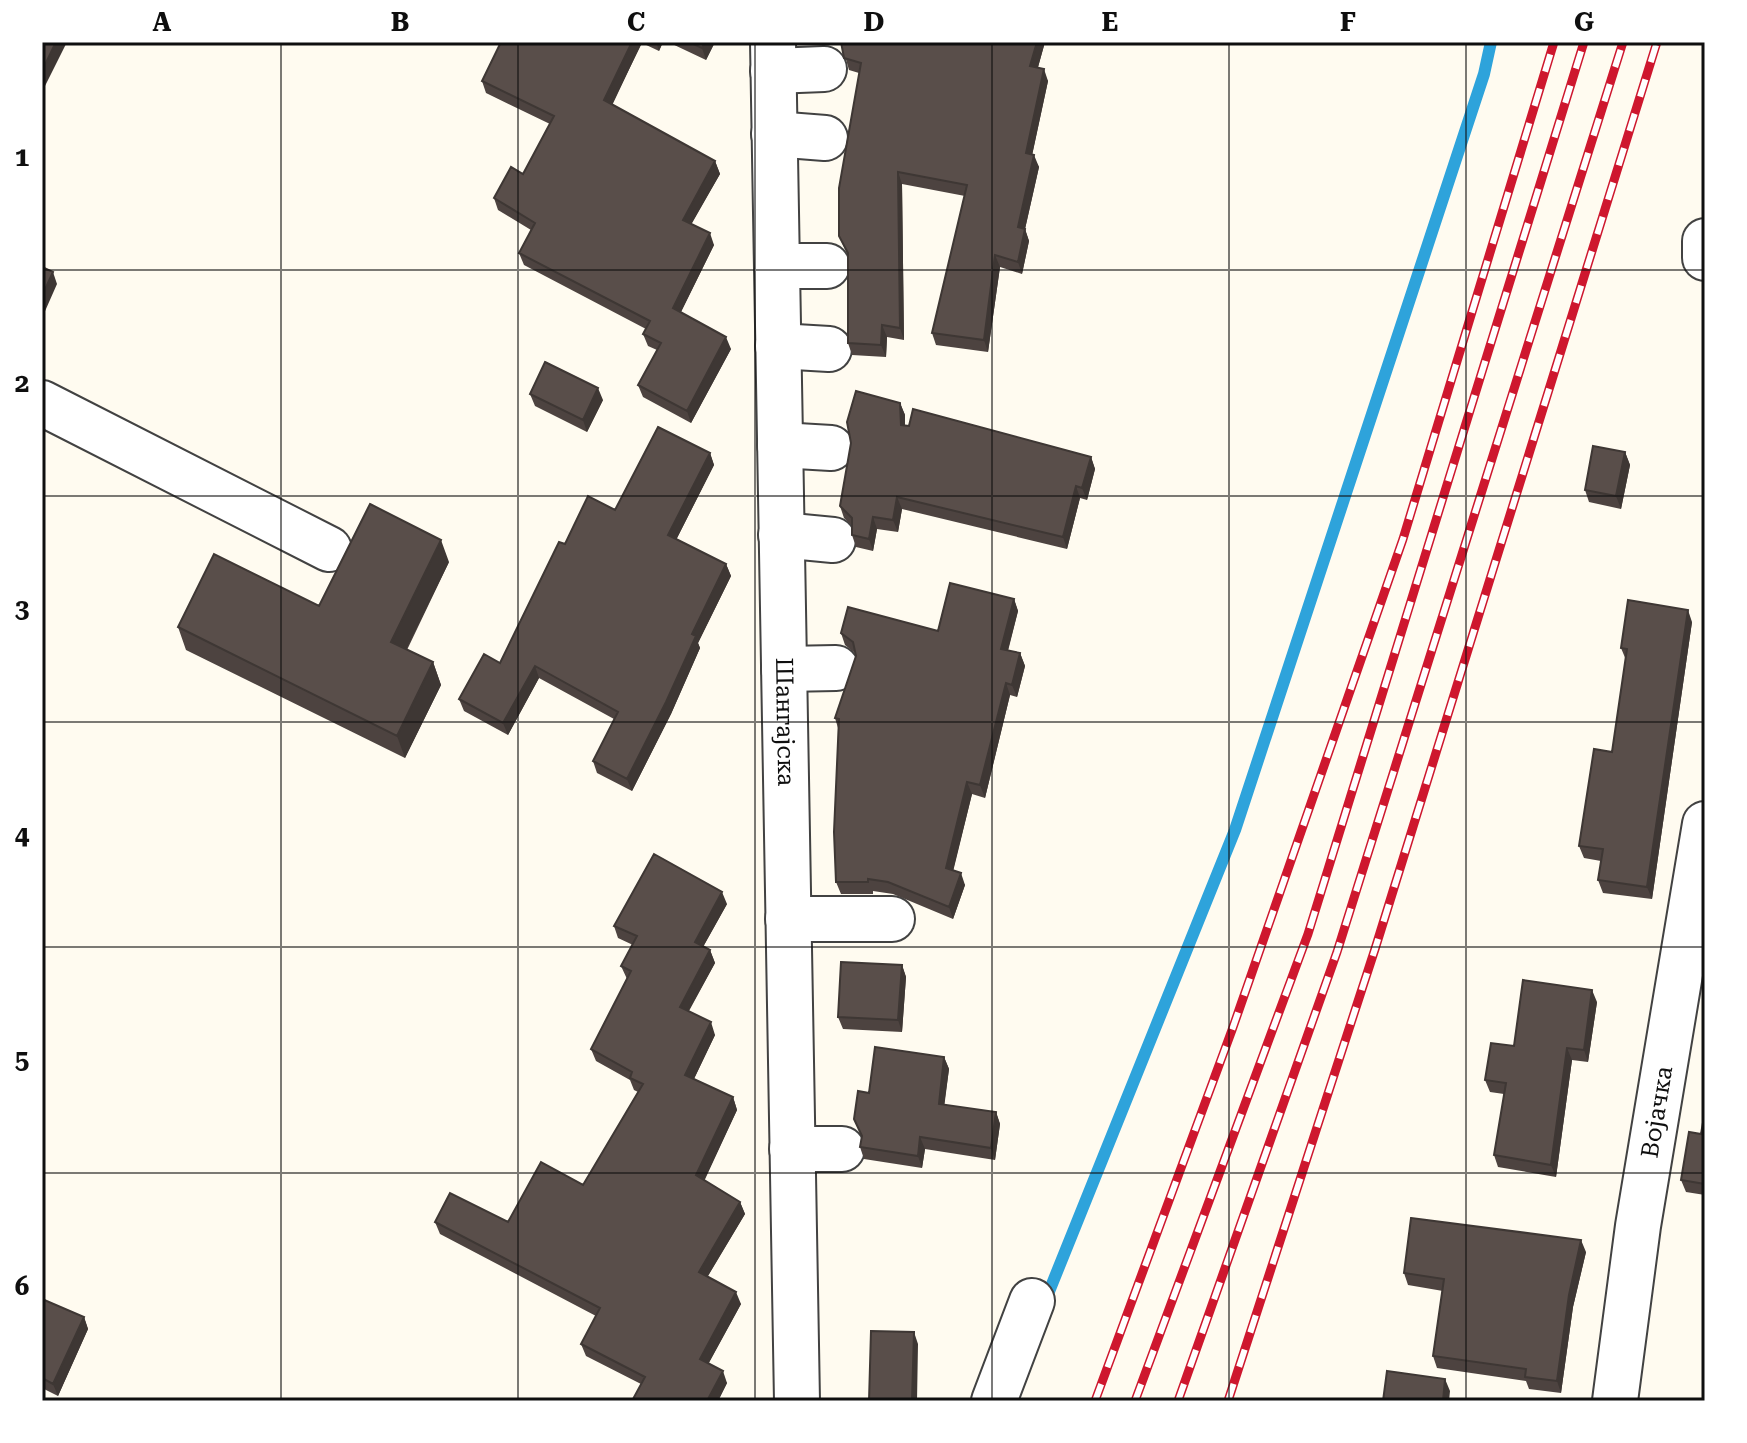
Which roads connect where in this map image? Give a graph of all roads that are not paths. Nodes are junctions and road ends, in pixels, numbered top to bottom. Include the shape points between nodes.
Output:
1 (773, 57) edge
2 (824, 69) dead end
3 (774, 134) junction
4 (825, 138) dead end
5 (1705, 241) edge
6 (1705, 258) edge
7 (777, 266) junction
8 (827, 266) dead end
9 (778, 346) junction
10 (829, 349) dead end
11 (42, 403) edge
12 (780, 445) junction
13 (831, 448) dead end
14 (781, 535) junction
15 (833, 540) dead end
16 (329, 549) dead end
17 (836, 668) dead end
18 (784, 669) junction
19 (1705, 824) edge
20 (788, 919) junction
21 (892, 919) dead end
22 (792, 1149) junction
23 (842, 1149) dead end
24 (1032, 1301) dead end
25 (797, 1401) edge
26 (994, 1401) edge
27 (1615, 1401) edge

1 - 2 street
1 - 3 street, Шангајска
3 - 4 street
3 - 7 street, Шангајска
5 - 6 street
7 - 8 street
7 - 9 street, Шангајска
9 - 10 street
9 - 12 street, Шангајска
11 - 16 street
12 - 13 street
12 - 14 street, Шангајска
14 - 15 street
14 - 18 street, Шангајска
17 - 18 street
18 - 20 street, Шангајска
19 - 27 street, Војачка via 1638,1226
20 - 21 street
20 - 22 street, Шангајска
22 - 23 street
22 - 25 street, Шангајска
24 - 26 street

